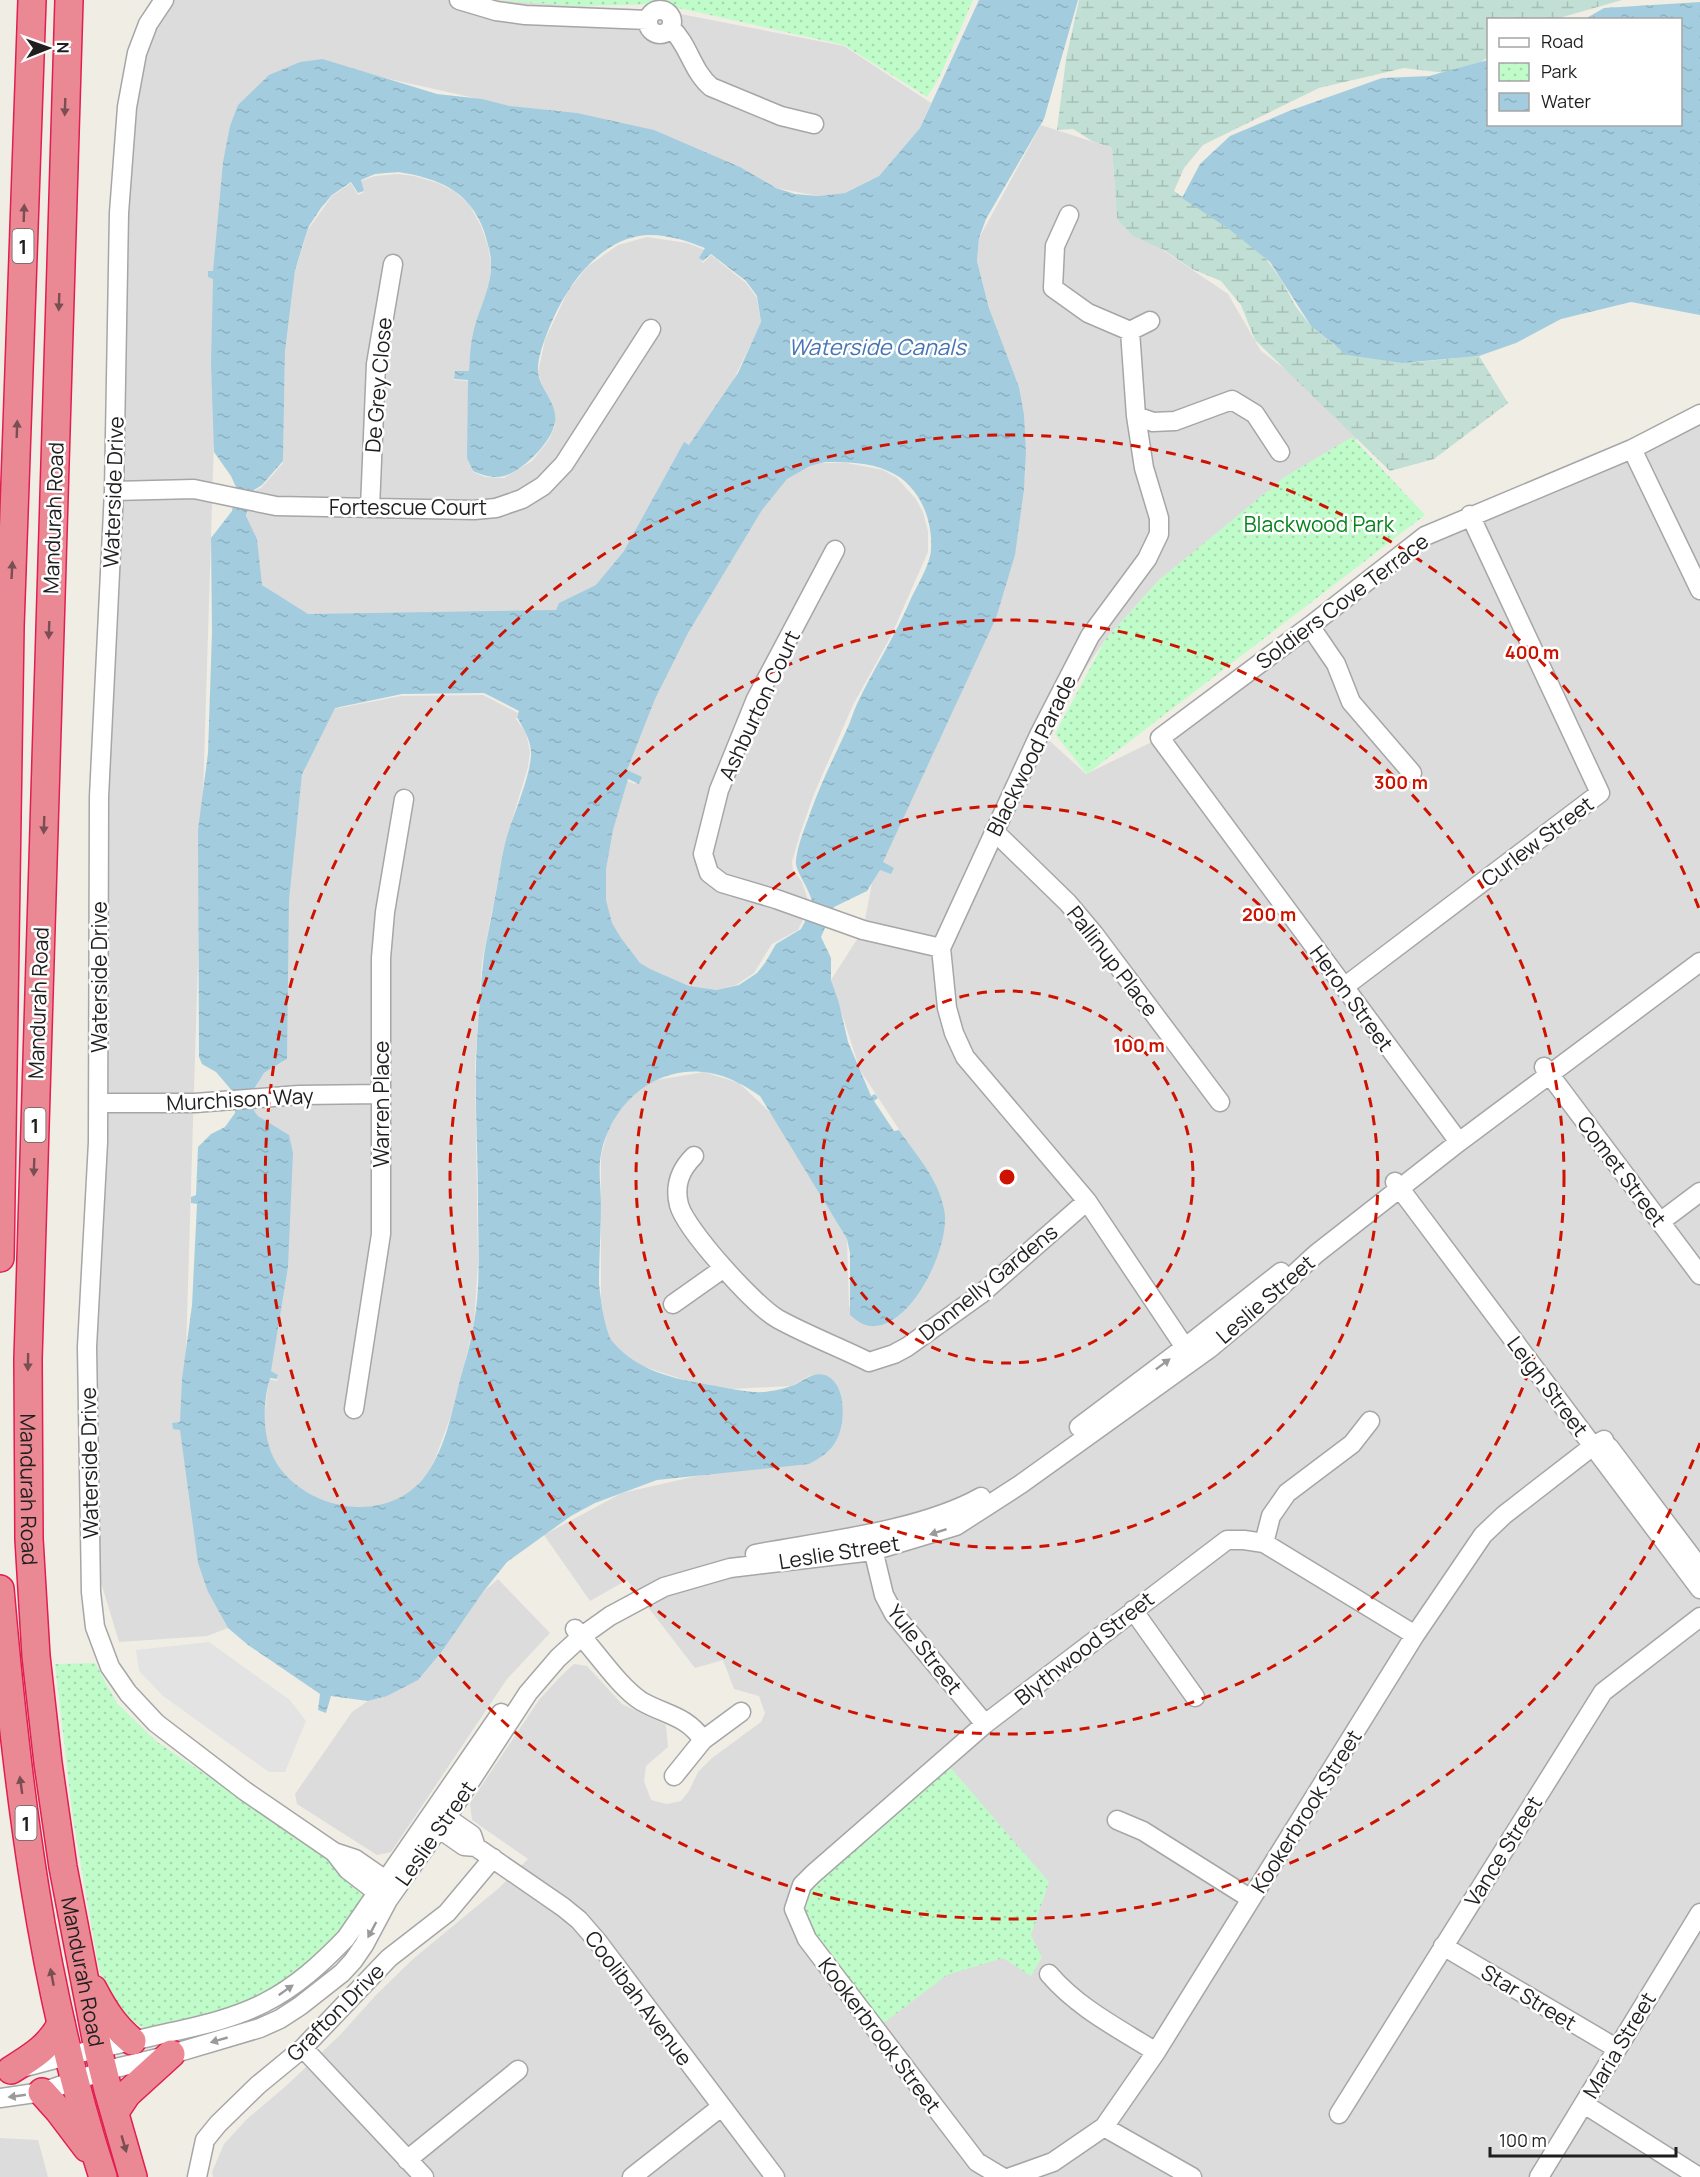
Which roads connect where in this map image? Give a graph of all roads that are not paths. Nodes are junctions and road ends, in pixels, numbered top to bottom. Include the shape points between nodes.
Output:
1 (32, 0) edge
2 (69, 0) edge
3 (164, 0) edge
4 (459, 0) edge
5 (814, 124) dead end
6 (1069, 215) dead end
7 (393, 264) dead end
8 (1150, 321) dead end
9 (651, 329) dead end
10 (1130, 330) junction
11 (1700, 414) edge
12 (1137, 416) junction
13 (1632, 450) junction
14 (1280, 452) dead end
15 (114, 492) junction
16 (370, 508) junction
17 (1470, 515) junction
18 (835, 550) dead end
19 (1700, 590) edge
20 (1310, 626) junction
21 (1160, 738) joint
22 (1412, 773) dead end
23 (404, 799) dead end
24 (994, 831) junction
25 (941, 948) junction
26 (1700, 948) edge
27 (1700, 962) edge
28 (1344, 987) junction
29 (1547, 1070) junction
30 (381, 1094) junction
31 (1220, 1102) dead end
32 (98, 1103) junction
33 (1457, 1138) junction
34 (694, 1156) dead end
35 (1401, 1182) junction
36 (1700, 1192) edge
37 (1087, 1201) junction
38 (1660, 1222) junction
39 (0, 1258) edge
40 (724, 1268) junction
41 (1700, 1275) edge
42 (673, 1304) dead end
43 (1193, 1351) junction
44 (354, 1409) dead end
45 (1370, 1421) dead end
46 (1598, 1443) junction
47 (872, 1542) junction
48 (1264, 1543) junction
49 (1700, 1568) edge
50 (0, 1589) edge
51 (1700, 1589) edge
52 (1133, 1610) junction
53 (1700, 1617) edge
54 (579, 1633) junction
55 (1414, 1635) junction
56 (1196, 1697) dead end
57 (741, 1712) dead end
58 (985, 1724) junction
59 (703, 1740) junction
60 (674, 1776) dead end
61 (437, 1819) junction
62 (1117, 1820) dead end
63 (493, 1858) junction
64 (386, 1890) junction
65 (1251, 1899) junction
66 (794, 1909) joint
67 (1700, 1913) edge
68 (1443, 1946) junction
69 (83, 1970) junction
70 (1049, 1974) dead end
71 (61, 2024) junction
72 (132, 2041) junction
73 (303, 2048) junction
74 (1616, 2048) junction
75 (1156, 2052) junction
76 (171, 2054) junction
77 (100, 2060) junction
78 (71, 2068) junction
79 (518, 2070) dead end
80 (6, 2072) edge
81 (42, 2092) junction
82 (0, 2098) edge
83 (1584, 2104) junction
84 (721, 2107) junction
85 (115, 2112) junction
86 (1339, 2114) dead end
87 (1104, 2127) junction
88 (408, 2160) junction
89 (101, 2170) edge
90 (133, 2177) edge
91 (197, 2177) edge
92 (424, 2177) edge
93 (632, 2177) edge
94 (775, 2177) edge
95 (1002, 2177) edge
96 (1011, 2177) edge
97 (1192, 2177) edge
98 (1539, 2177) edge
99 (1700, 2177) edge

39 -> 1 highway, Mandurah Road / 1 via 10,627
2 -> 69 highway, Mandurah Road / 1 via 29,1323 28,1539 48,1763
3 - 15 street, Waterside Drive via 148,24 137,53 127,107 119,213
4 - 5 street via 525,15 648,20 656,34 671,28 711,87 781,116
6 - 10 street via 1055,246 1053,288 1088,313
7 - 16 street, De Grey Close via 376,364
8 - 10 street
9 - 16 street, Fortescue Court via 564,464 543,486 496,508
10 - 12 street, Blackwood Parade
11 - 13 street, Soldiers Cove Terrace
12 - 14 street via 1154,422 1175,421 1232,400 1255,414
12 - 24 street, Blackwood Parade via 1159,534 1147,559 1090,636
13 - 17 street, Soldiers Cove Terrace
13 - 19 street
15 - 16 street, Fortescue Court via 194,489 276,506
15 - 32 street, Waterside Drive via 99,797
17 - 20 street, Soldiers Cove Terrace via 1425,536
17 - 28 street, Curlew Street via 1600,793
18 - 25 street, Ashburton Court via 756,699 719,790 703,854 710,873 722,883 863,930
20 - 21 street, Soldiers Cove Terrace
20 - 22 street via 1336,664 1351,702
21 - 28 street, Heron Street
23 - 30 street, Warren Place via 381,958
24 - 25 street, Blackwood Parade
24 - 31 street, Pallinup Place via 1094,934
25 - 37 street via 947,1008 964,1057
26 - 29 street, Leslie Street
27 - 29 street, Leslie Street
28 - 33 street, Heron Street
29 - 33 street, Leslie Street
29 - 38 street, Comet Street
30 - 32 street, Murchison Way via 195,1103
30 - 44 street, Warren Place via 381,1234
32 - 64 street, Waterside Drive via 87,1347 95,1627 110,1667 156,1723 334,1852 348,1870
33 - 35 street, Leslie Street via 1413,1166
34 - 40 street, Donnelly Gardens via 683,1167 678,1180 680,1208
35 - 43 street, Leslie Street
35 - 46 street, Leigh Street via 1421,1196
36 - 38 street
37 - 40 street, Donnelly Gardens via 981,1293 907,1347 869,1362 777,1318 762,1308
37 - 43 street
38 - 41 street, Comet Street
40 - 42 street
43 - 47 street, Leslie Street via 1021,1484 956,1526
45 - 48 street via 1352,1444 1287,1493 1271,1516
46 - 49 street, Leigh Street
46 - 51 street, Leigh Street
46 - 55 street, Kookerbrook Street via 1483,1535
47 - 54 street, Leslie Street via 730,1568 664,1587
47 - 58 street, Yule Street via 884,1595 894,1614
48 - 52 street, Blythwood Street via 1227,1540
48 - 55 street, Blythwood Street
71 -> 50 highway, Mandurah Road / 1 via 32,1869 10,1707
52 - 56 street
52 - 58 street, Blythwood Street
53 - 68 street, Vance Street via 1603,1692
54 - 59 street via 641,1701 680,1718 695,1728
54 - 61 street, Leslie Street via 552,1651 518,1689
55 - 65 street, Kookerbrook Street
57 - 59 street
58 - 66 street, Blythwood Street via 813,1874 802,1886
59 - 60 street
61 - 63 street, Coolibah Avenue via 464,1846 476,1847
61 - 64 street, Leslie Street
62 - 65 street via 1143,1831
63 - 73 street, Grafton Drive via 447,1913 388,1958
63 - 84 street, Coolibah Avenue via 588,1929
72 -> 64 street, Leslie Street via 223,2019 279,1995 319,1965
64 -> 76 street, Leslie Street via 364,1945 353,1961 300,2007 260,2028
65 - 75 street, Kookerbrook Street
66 - 95 street, Kookerbrook Street via 807,1939 977,2162
67 - 74 street, Maria Street
68 - 74 street, Star Street
68 - 86 street, Vance Street
69 - 72 highway via 106,2013
69 - 77 highway, Mandurah Road / 1
70 - 75 street via 1077,2002
71 - 78 highway, Mandurah Road / 1
71 - 80 highway via 45,2048
72 - 77 street, Leslie Street
73 - 88 street
73 - 91 street, Grafton Drive via 218,2124 205,2140
74 - 83 street, Maria Street
75 - 87 street, Kookerbrook Street
76 - 77 street, Leslie Street
76 - 85 highway via 127,2094
77 - 78 street, Leslie Street
77 - 78 street, Leslie Street
77 - 85 highway, Mandurah Road / 1
78 - 80 street
78 - 81 street
78 - 89 highway, Mandurah Road / 1
79 - 88 street
81 -> 82 street
81 - 89 highway
83 - 98 street, Maria Street
83 - 99 street
84 - 93 street
84 - 94 street, Coolibah Avenue
85 -> 90 highway, Mandurah Road / 1
87 - 96 street, Kookerbrook Street via 1053,2162
87 - 97 street
88 - 92 street

